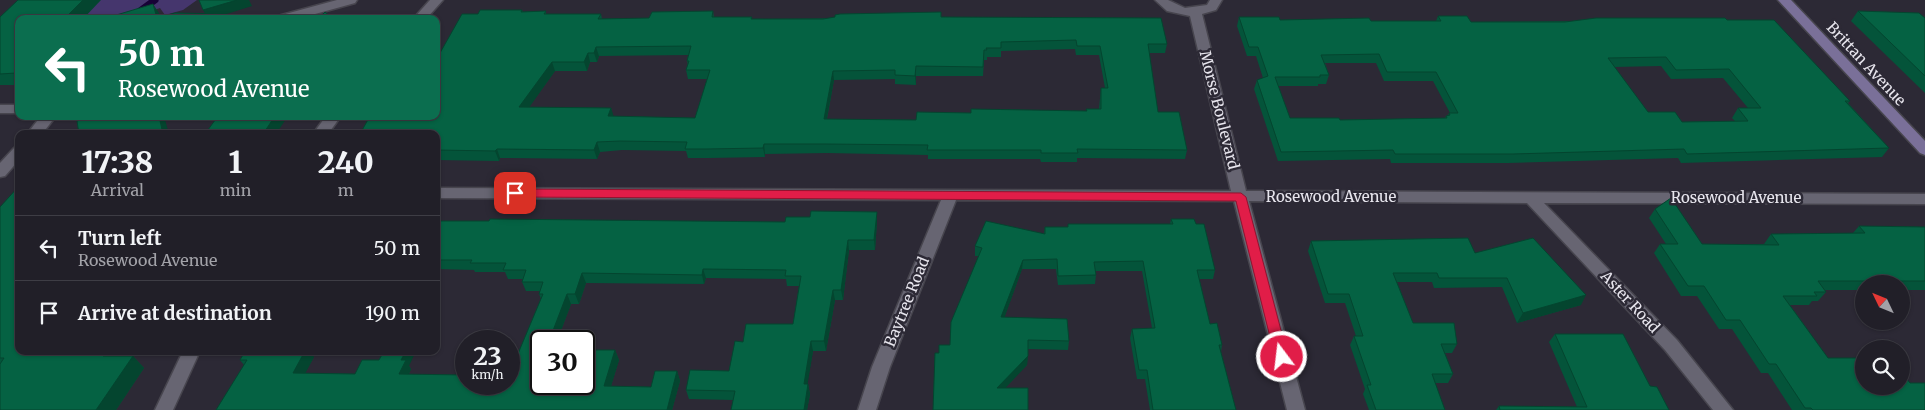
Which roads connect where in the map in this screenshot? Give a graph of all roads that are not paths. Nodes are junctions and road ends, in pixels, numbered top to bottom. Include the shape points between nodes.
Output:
1 (351, 0) edge
2 (437, 0) edge
3 (1161, 0) edge
4 (1216, 0) edge
5 (1784, 0) edge
6 (1195, 13) junction
7 (297, 15) edge
8 (423, 15) edge
9 (0, 108) edge
10 (15, 108) edge
11 (46, 120) edge
12 (331, 120) edge
13 (37, 130) edge
14 (323, 130) edge
15 (1925, 150) edge
16 (15, 155) edge
17 (0, 172) edge
18 (440, 193) edge
19 (950, 196) junction
20 (1241, 197) junction
21 (1531, 198) junction
22 (1925, 198) edge
23 (190, 355) edge
24 (164, 410) edge
25 (867, 410) edge
26 (1296, 410) edge
27 (1724, 410) edge

1 - 7 street
2 - 8 street
3 - 6 street via 1176,10
4 - 6 street via 1212,7
5 - 15 main road, Brittan Avenue
6 - 20 street, Morse Boulevard
9 - 10 street
11 - 13 street
12 - 14 street
16 - 17 street
18 - 19 street, Rosewood Avenue
19 - 20 street, Rosewood Avenue
19 - 25 street, Baytree Road
20 - 21 street, Rosewood Avenue
20 - 26 street, Morse Boulevard
21 - 22 street, Rosewood Avenue
21 - 27 street, Aster Road via 1671,345
23 - 24 street

